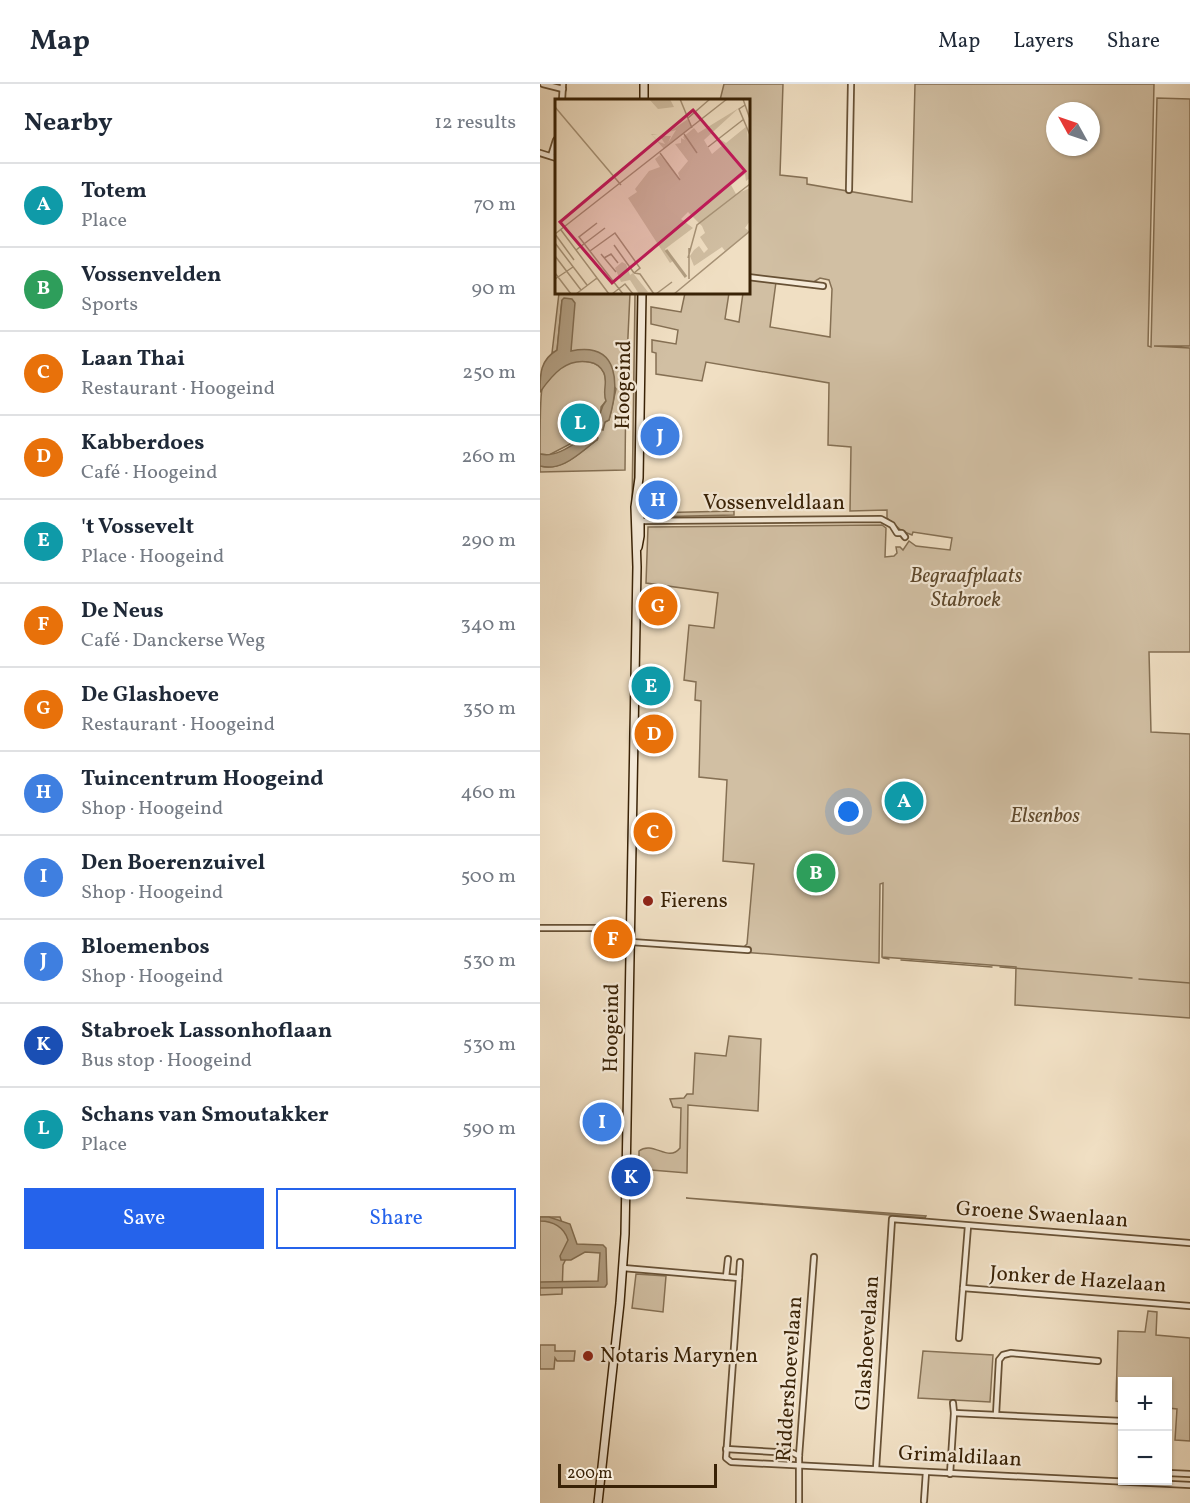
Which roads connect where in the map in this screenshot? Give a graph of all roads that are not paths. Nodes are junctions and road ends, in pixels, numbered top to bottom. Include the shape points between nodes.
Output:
1 (543, 84) edge
2 (851, 84) edge
3 (563, 87) edge
4 (540, 153) edge
5 (554, 157) edge
6 (849, 190) dead end
7 (750, 277) edge
8 (823, 286) dead end
9 (642, 294) edge
10 (638, 521) junction
11 (905, 537) dead end
12 (540, 928) edge
13 (631, 928) junction
14 (631, 942) junction
15 (748, 951) dead end
16 (892, 1220) joint
17 (968, 1226) junction
18 (1190, 1243) edge
19 (814, 1257) dead end
20 (728, 1259) dead end
21 (740, 1262) dead end
22 (623, 1268) junction
23 (726, 1277) junction
24 (739, 1278) junction
25 (963, 1288) junction
26 (1190, 1306) edge
27 (959, 1338) dead end
28 (1098, 1361) dead end
29 (953, 1402) dead end
30 (954, 1413) junction
31 (996, 1415) junction
32 (1118, 1421) edge
33 (726, 1449) junction
34 (799, 1456) junction
35 (800, 1466) junction
36 (876, 1469) junction
37 (926, 1472) junction
38 (1172, 1473) edge
39 (950, 1474) junction
40 (1190, 1474) edge
41 (1118, 1481) edge
42 (1172, 1484) edge
43 (1190, 1485) edge
44 (924, 1501) dead end
45 (598, 1503) edge
46 (799, 1503) edge

1 - 3 street
2 - 6 street
4 - 5 street
7 - 8 street
9 - 10 main road, Hoogeind
10 - 11 street, Vossenveldlaan via 881,519
10 - 13 main road, Hoogeind via 634,537 637,552
12 - 13 street
13 - 14 main road, Hoogeind
14 - 15 street
14 - 22 main road, Hoogeind
16 - 17 street, Groene Swaenlaan
16 - 36 street, Glashoevelaan
17 - 18 street, Groene Swaenlaan
17 - 25 street
19 - 34 street, Riddershoevelaan
20 - 23 street
21 - 24 street
22 - 23 street
22 - 45 main road, Hoogeind
23 - 24 street
24 - 33 street
25 - 26 street, Jonker de Hazelaan
25 - 27 street
28 - 31 street via 1003,1355 999,1360
29 - 30 street
30 - 31 street
30 - 39 street
31 - 32 street
33 - 34 street
33 - 35 street, Grimaldilaan via 728,1461
34 - 35 street, Riddershoevelaan
35 - 36 street, Grimaldilaan
35 - 46 street, Riddershoevelaan
36 - 37 street, Grimaldilaan
37 - 39 street, Grimaldilaan
37 - 44 street
38 - 40 street
39 - 41 street, Grimaldilaan
42 - 43 street, Grimaldilaan

